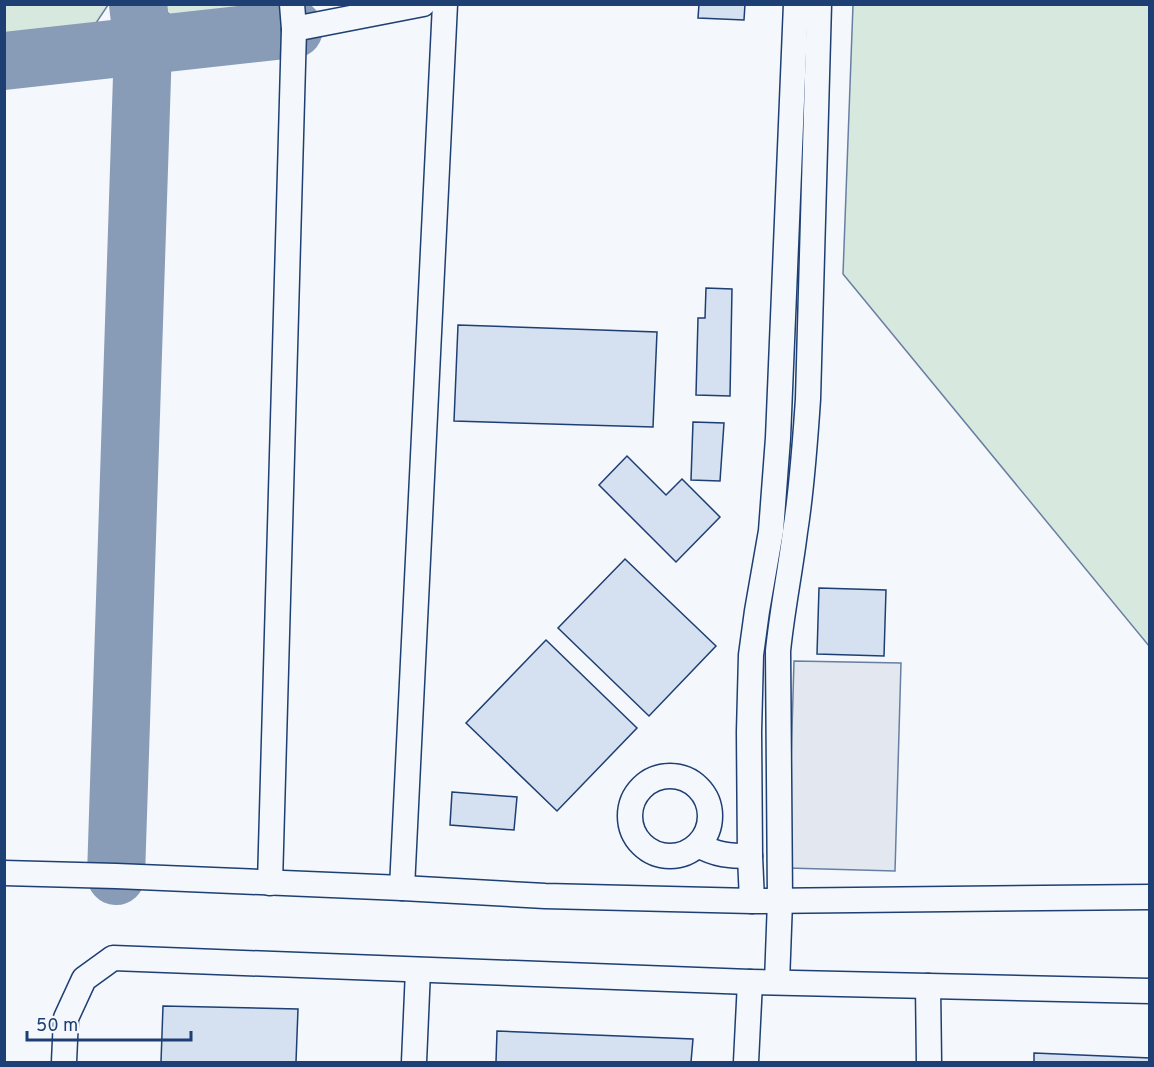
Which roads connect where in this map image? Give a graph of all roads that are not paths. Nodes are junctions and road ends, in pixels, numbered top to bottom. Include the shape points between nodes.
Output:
1 (292, 4) edge
2 (423, 4) edge
3 (445, 4) edge
4 (796, 4) edge
5 (819, 4) edge
6 (294, 29) junction
7 (771, 531) junction
8 (795, 532) junction
9 (698, 845) dead end
10 (750, 856) junction
11 (4, 873) edge
12 (270, 883) junction
13 (402, 888) junction
14 (1149, 897) edge
15 (752, 901) junction
16 (780, 901) junction
17 (418, 970) junction
18 (750, 982) junction
19 (777, 982) junction
20 (928, 986) junction
21 (1149, 991) edge
22 (64, 1062) edge
23 (414, 1062) edge
24 (746, 1062) edge
25 (929, 1062) edge

1 - 6 street
2 - 6 street
3 - 13 street
4 - 7 street
5 - 8 street via 808,399
6 - 12 street
7 - 8 street
7 - 10 street via 751,655
8 - 16 street via 778,651
9 - 10 street via 729,856
10 - 15 street
11 - 12 street
12 - 13 street
13 - 15 street
14 - 16 street
15 - 16 street
16 - 19 street
17 - 18 street
17 - 22 street via 113,958 84,979 66,1018
17 - 23 street
18 - 19 street
18 - 24 street
19 - 20 street
20 - 21 street
20 - 25 street

